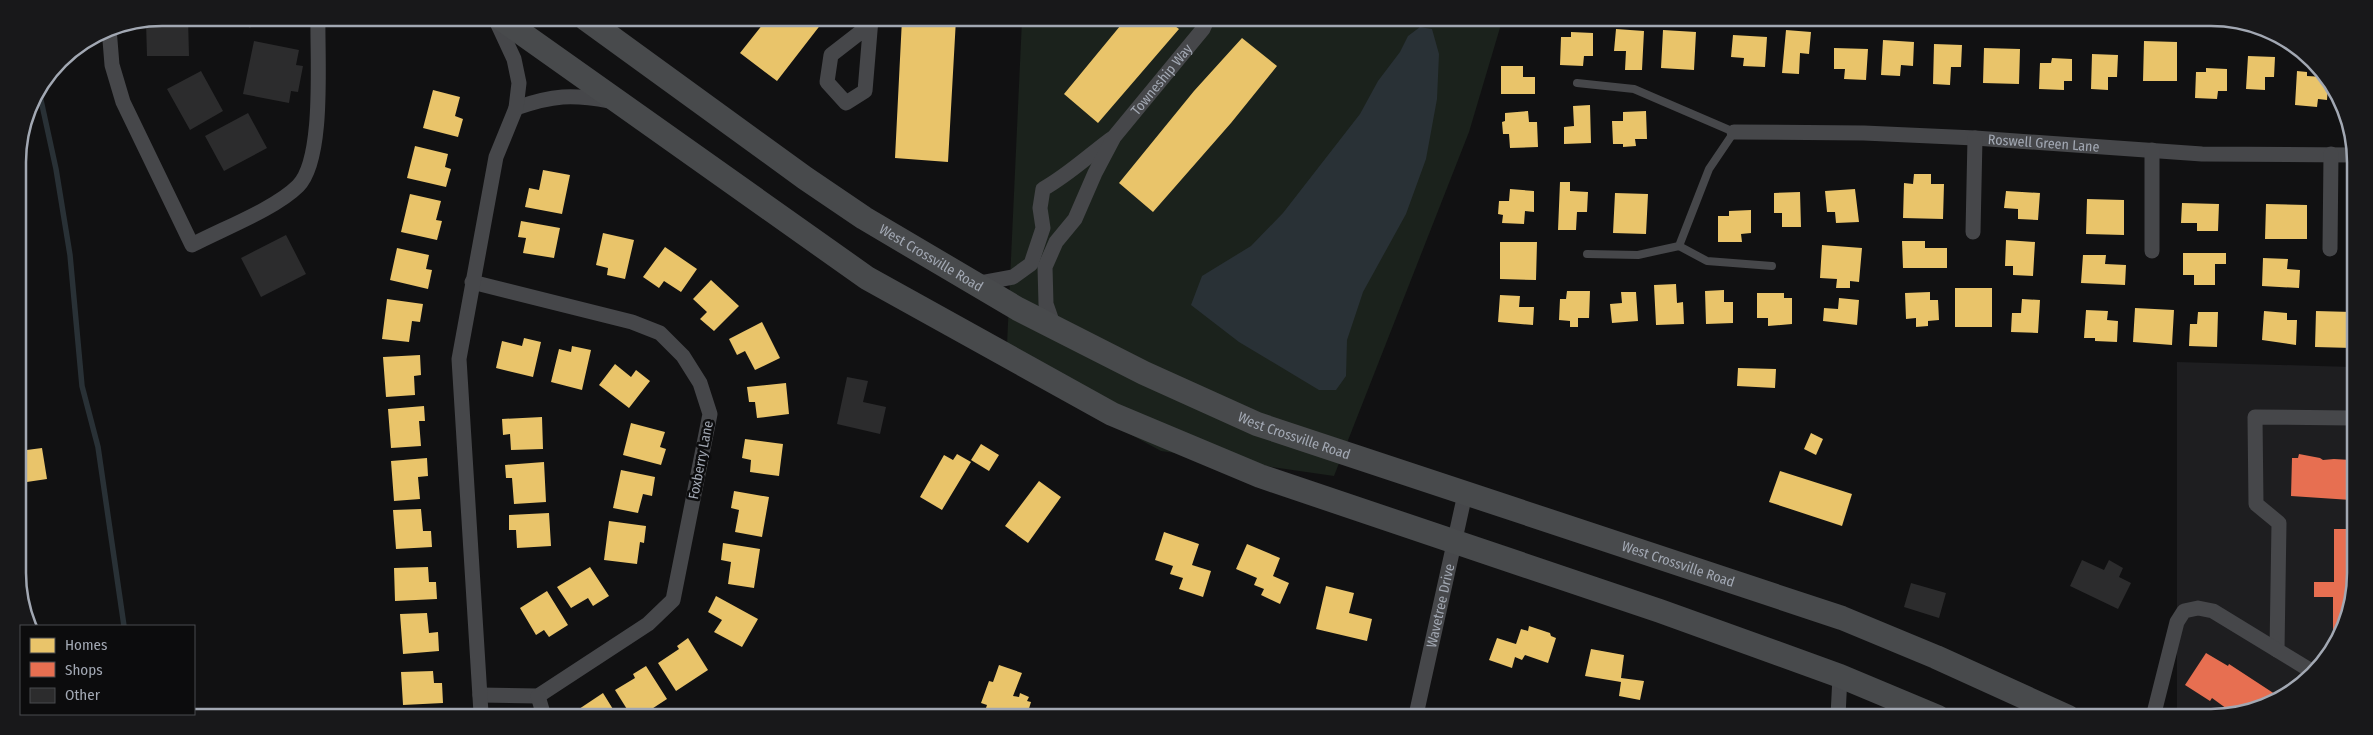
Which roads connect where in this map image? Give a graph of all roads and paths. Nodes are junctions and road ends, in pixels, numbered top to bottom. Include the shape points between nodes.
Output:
1 (318, 26) edge
2 (499, 26) edge
3 (511, 26) edge
4 (597, 26) edge
5 (865, 26) edge
6 (871, 26) edge
7 (1204, 26) edge
8 (110, 37) edge
9 (1577, 83) dead end
10 (615, 101) junction
11 (516, 108) junction
12 (1734, 132) junction
13 (1114, 137) junction
14 (1975, 138) junction
15 (2152, 150) junction
16 (2331, 154) junction
17 (2346, 154) edge
18 (1973, 232) dead end
19 (1679, 246) junction
20 (2330, 249) dead end
21 (2152, 251) dead end
22 (1587, 254) dead end
23 (1038, 266) junction
24 (1772, 266) dead end
25 (472, 282) junction
26 (975, 284) junction
27 (1054, 327) junction
28 (2347, 418) edge
29 (1465, 494) junction
30 (1454, 542) junction
31 (2277, 650) junction
32 (2307, 669) edge
33 (1840, 676) junction
34 (480, 695) junction
35 (538, 696) junction
36 (1417, 708) edge
37 (1838, 708) edge
38 (1917, 708) edge
39 (2048, 708) edge
40 (2158, 708) edge
41 (481, 709) edge
42 (542, 709) edge

1 - 8 street via 316,131 312,160 299,185 272,204 192,244 123,102 112,65
2 - 11 street via 514,59 519,84
3 - 10 main road
4 - 26 main road, West Crossville Road via 805,178 864,218
5 - 6 street via 831,55 827,82 846,103 865,91
7 - 13 street, Towneship Way
9 - 12 lane via 1634,89
10 - 11 street via 579,95 541,100
10 - 30 main road via 867,278 1112,414 1260,476
11 - 25 street via 496,157
12 - 14 street, Roswell Green Lane
12 - 19 lane via 1709,168
13 - 23 street, Towneship Way via 1075,219
13 - 23 street, Towneship Way via 1066,176 1044,189 1040,208 1043,228
14 - 15 street, Roswell Green Lane
14 - 18 street
15 - 16 street, Roswell Green Lane via 2202,154
15 - 21 street
16 - 17 street, Roswell Green Lane
16 - 20 street
19 - 22 lane via 1638,256
19 - 24 lane via 1707,261
23 - 26 street via 1013,277
23 - 27 street
25 - 34 street via 459,359
25 - 35 street, Foxberry Lane via 632,322 660,333 683,356 700,383 710,414 674,600 648,624
26 - 27 main road, West Crossville Road
27 - 29 main road, West Crossville Road via 1144,373 1257,424
28 - 31 street via 2255,417 2256,504 2279,523
29 - 30 street, Wavetree Drive
29 - 39 main road, West Crossville Road via 1842,618
30 - 33 main road via 1660,610
30 - 36 street, Wavetree Drive
31 - 32 street
31 - 40 street via 2212,610 2184,611 2177,622
33 - 37 street
33 - 38 main road
34 - 35 street
34 - 41 street
35 - 42 street

